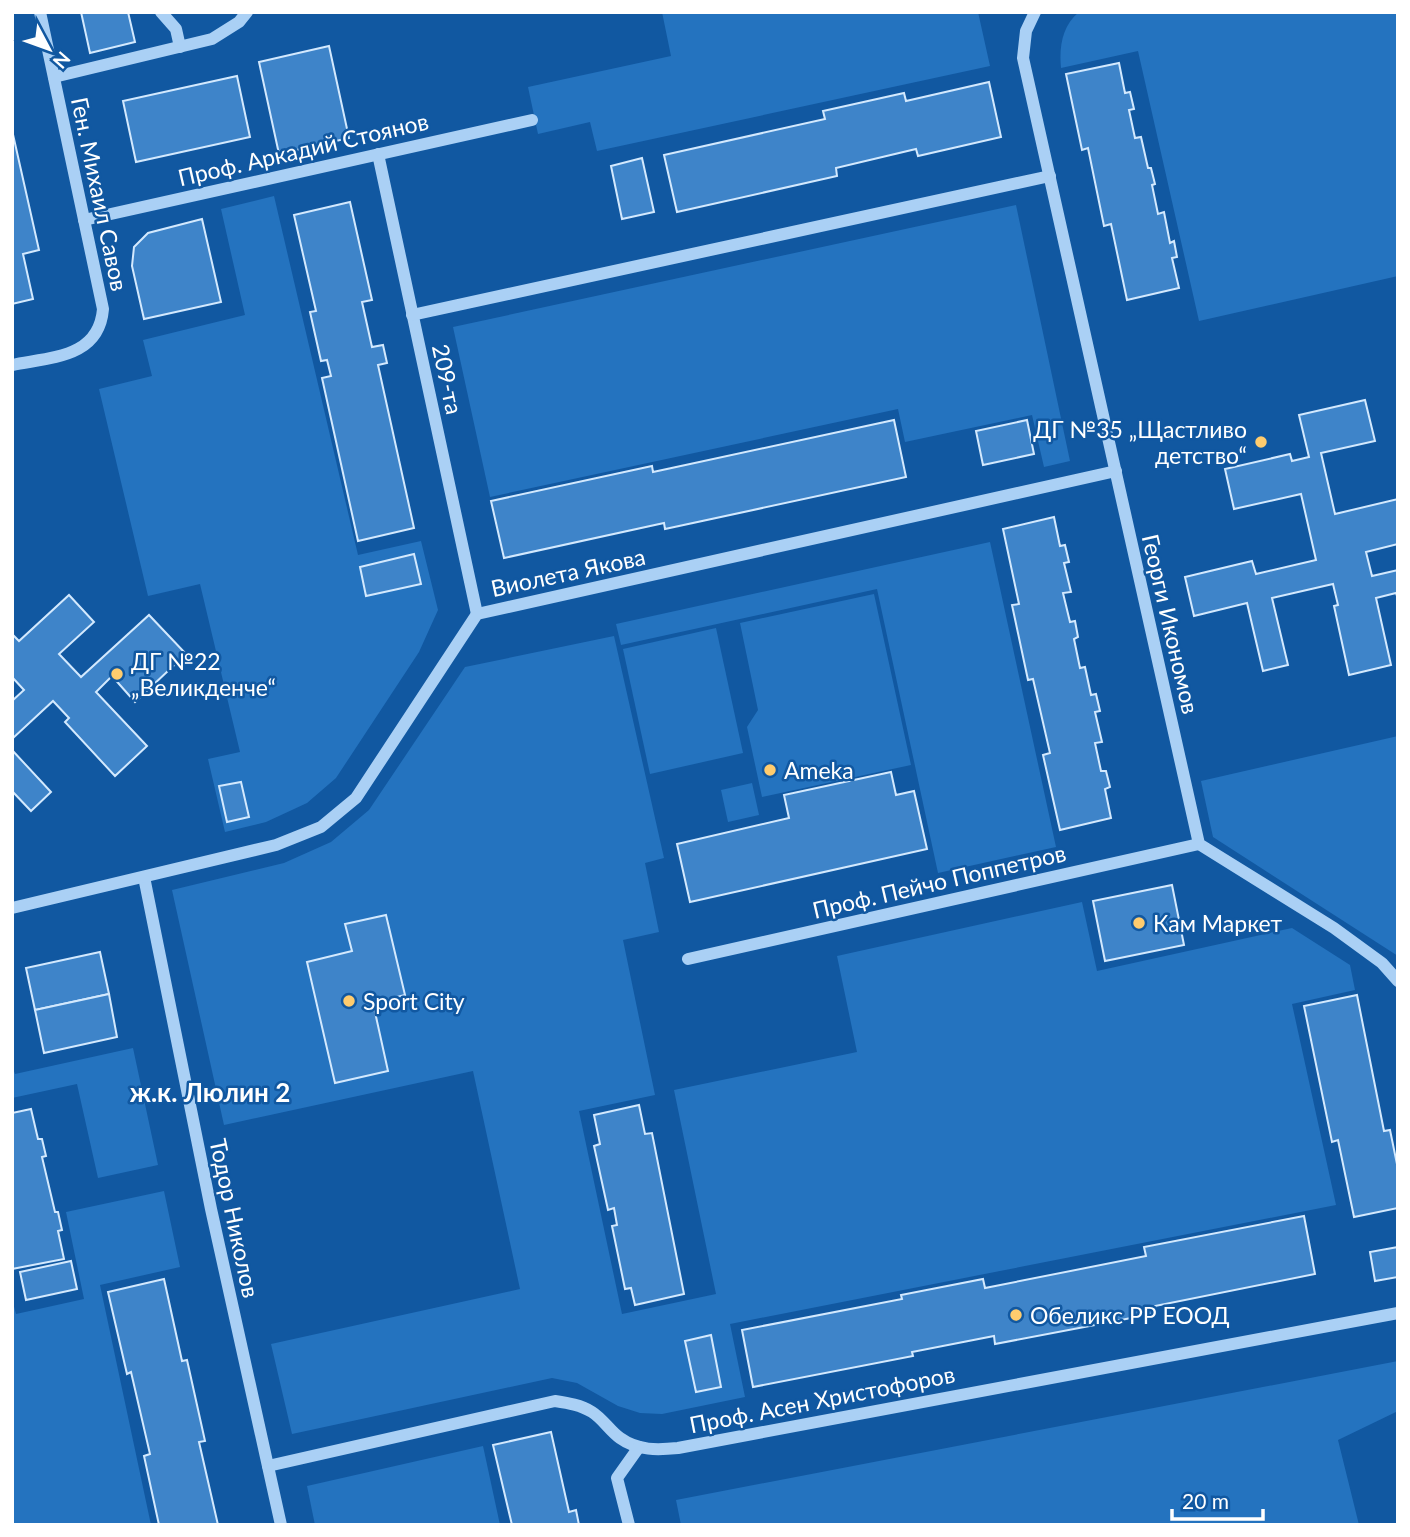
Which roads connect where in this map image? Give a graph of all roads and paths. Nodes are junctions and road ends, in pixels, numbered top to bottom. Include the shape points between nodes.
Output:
1 (40, 12) edge
2 (161, 12) edge
3 (247, 12) edge
4 (1035, 12) edge
5 (180, 47) junction
6 (54, 77) junction
7 (532, 120) dead end
8 (378, 154) junction
9 (1050, 176) junction
10 (84, 220) junction
11 (412, 315) junction
12 (12, 365) edge
13 (1116, 471) junction
14 (477, 614) junction
15 (1199, 844) junction
16 (144, 877) junction
17 (12, 908) edge
18 (688, 959) dead end
19 (1398, 981) edge
20 (1398, 1313) edge
21 (639, 1447) junction
22 (268, 1466) junction
23 (281, 1525) edge
24 (629, 1525) edge

1 - 6 street, Ген. Михаил Савов
2 - 5 street via 176,29
3 - 5 street via 212,39
4 - 9 street, Георги Икономов via 1026,32 1023,58
5 - 6 street
6 - 10 street, Ген. Михаил Савов
7 - 8 street, Проф. Аркадий Стоянов
8 - 10 street, Проф. Аркадий Стоянов
8 - 11 street, 209-та
9 - 11 street
9 - 13 street, Георги Икономов
10 - 12 street, Ген. Михаил Савов via 103,309 98,333 80,349
11 - 14 street, 209-та
13 - 14 street, Виолета Якова
13 - 15 street, Георги Икономов
14 - 16 street, Виолета Якова via 356,798 321,827 276,845
15 - 18 street, Проф. Пейчо Поппетров
15 - 19 street via 1334,928 1382,963
16 - 17 street, Виолета Якова
16 - 22 street, Тодор Николов
20 - 21 street, Проф. Асен Христофоров via 678,1448
21 - 22 street, Проф. Асен Христофоров via 621,1439 592,1412 555,1401
21 - 24 street via 617,1478
22 - 23 street, Тодор Николов

